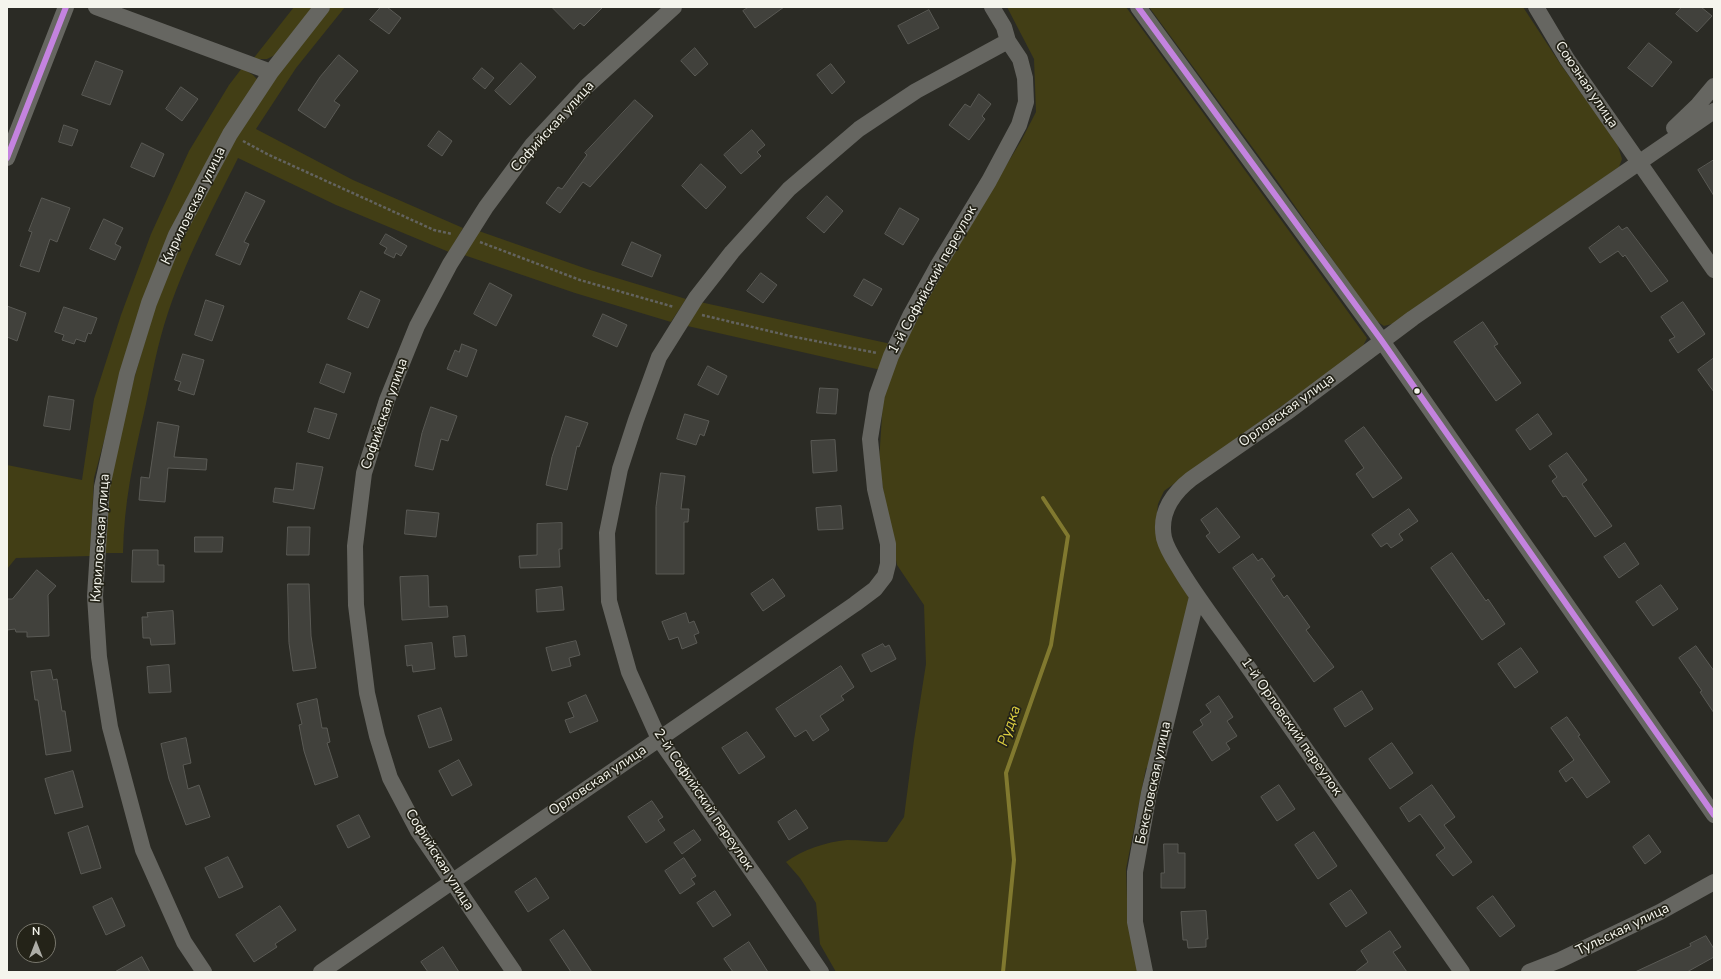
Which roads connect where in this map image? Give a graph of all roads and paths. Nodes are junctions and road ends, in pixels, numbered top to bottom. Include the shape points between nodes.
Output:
1 (66, 7) edge
2 (96, 7) edge
3 (322, 7) edge
4 (674, 7) edge
5 (992, 7) edge
6 (1138, 7) edge
7 (1536, 7) edge
8 (1008, 41) junction
9 (271, 72) junction
10 (1714, 86) edge
11 (1714, 111) edge
12 (230, 134) junction
13 (7, 158) edge
14 (1638, 162) junction
15 (467, 237) junction
16 (1714, 270) edge
17 (1382, 341) junction
18 (1191, 479) joint
19 (875, 589) joint
20 (1196, 597) junction
21 (659, 739) junction
22 (1714, 815) edge
23 (451, 882) junction
24 (1714, 882) edge
25 (204, 972) edge
26 (321, 972) edge
27 (514, 972) edge
28 (821, 972) edge
29 (1145, 972) edge
30 (1462, 972) edge
31 (1529, 972) edge

1 - 13 street
2 - 9 street
3 - 9 street, Кириловская улица
4 - 15 street, Софийская улица via 587,86 532,145
5 - 8 street, 1-й Софийский переулок via 1004,27
6 - 17 street
7 - 14 street, Союзная улица via 1567,59
8 - 19 street, 1-й Софийский переулок via 1020,59 1025,78 1026,102 1019,125 911,314 876,395 870,439 875,489 888,544 888,564 886,576
8 - 21 street, 2-й Софийский переулок via 916,91 859,129 790,189 732,252 705,286 659,358 620,469 607,533 610,600 629,672
9 - 12 street, Кириловская улица
10 - 14 street via 1698,105
11 - 14 street
12 - 15 path via 269,155 434,230
12 - 25 street, Кириловская улица via 176,235 149,303 127,374 102,487 95,596 98,657 110,727 143,850 184,942
14 - 16 street, Союзная улица
14 - 17 street, Орловская улица
15 - 23 street, Софийская улица via 417,326 387,400 364,474 355,546 356,605 367,693 377,736 390,778 418,831
17 - 18 street, Орловская улица via 1286,413
17 - 22 street
18 - 20 street, 1-й Орловский переулок via 1170,500 1165,511 1164,538
19 - 21 street, Орловская улица
20 - 29 street, Бекетовская улица via 1149,793 1135,872 1135,922
20 - 30 street, 1-й Орловский переулок via 1336,790
21 - 23 street, Орловская улица
21 - 28 street, 2-й Софийский переулок
23 - 26 street, Орловская улица
23 - 27 street, Софийская улица
24 - 31 street, Тульская улица via 1646,919

